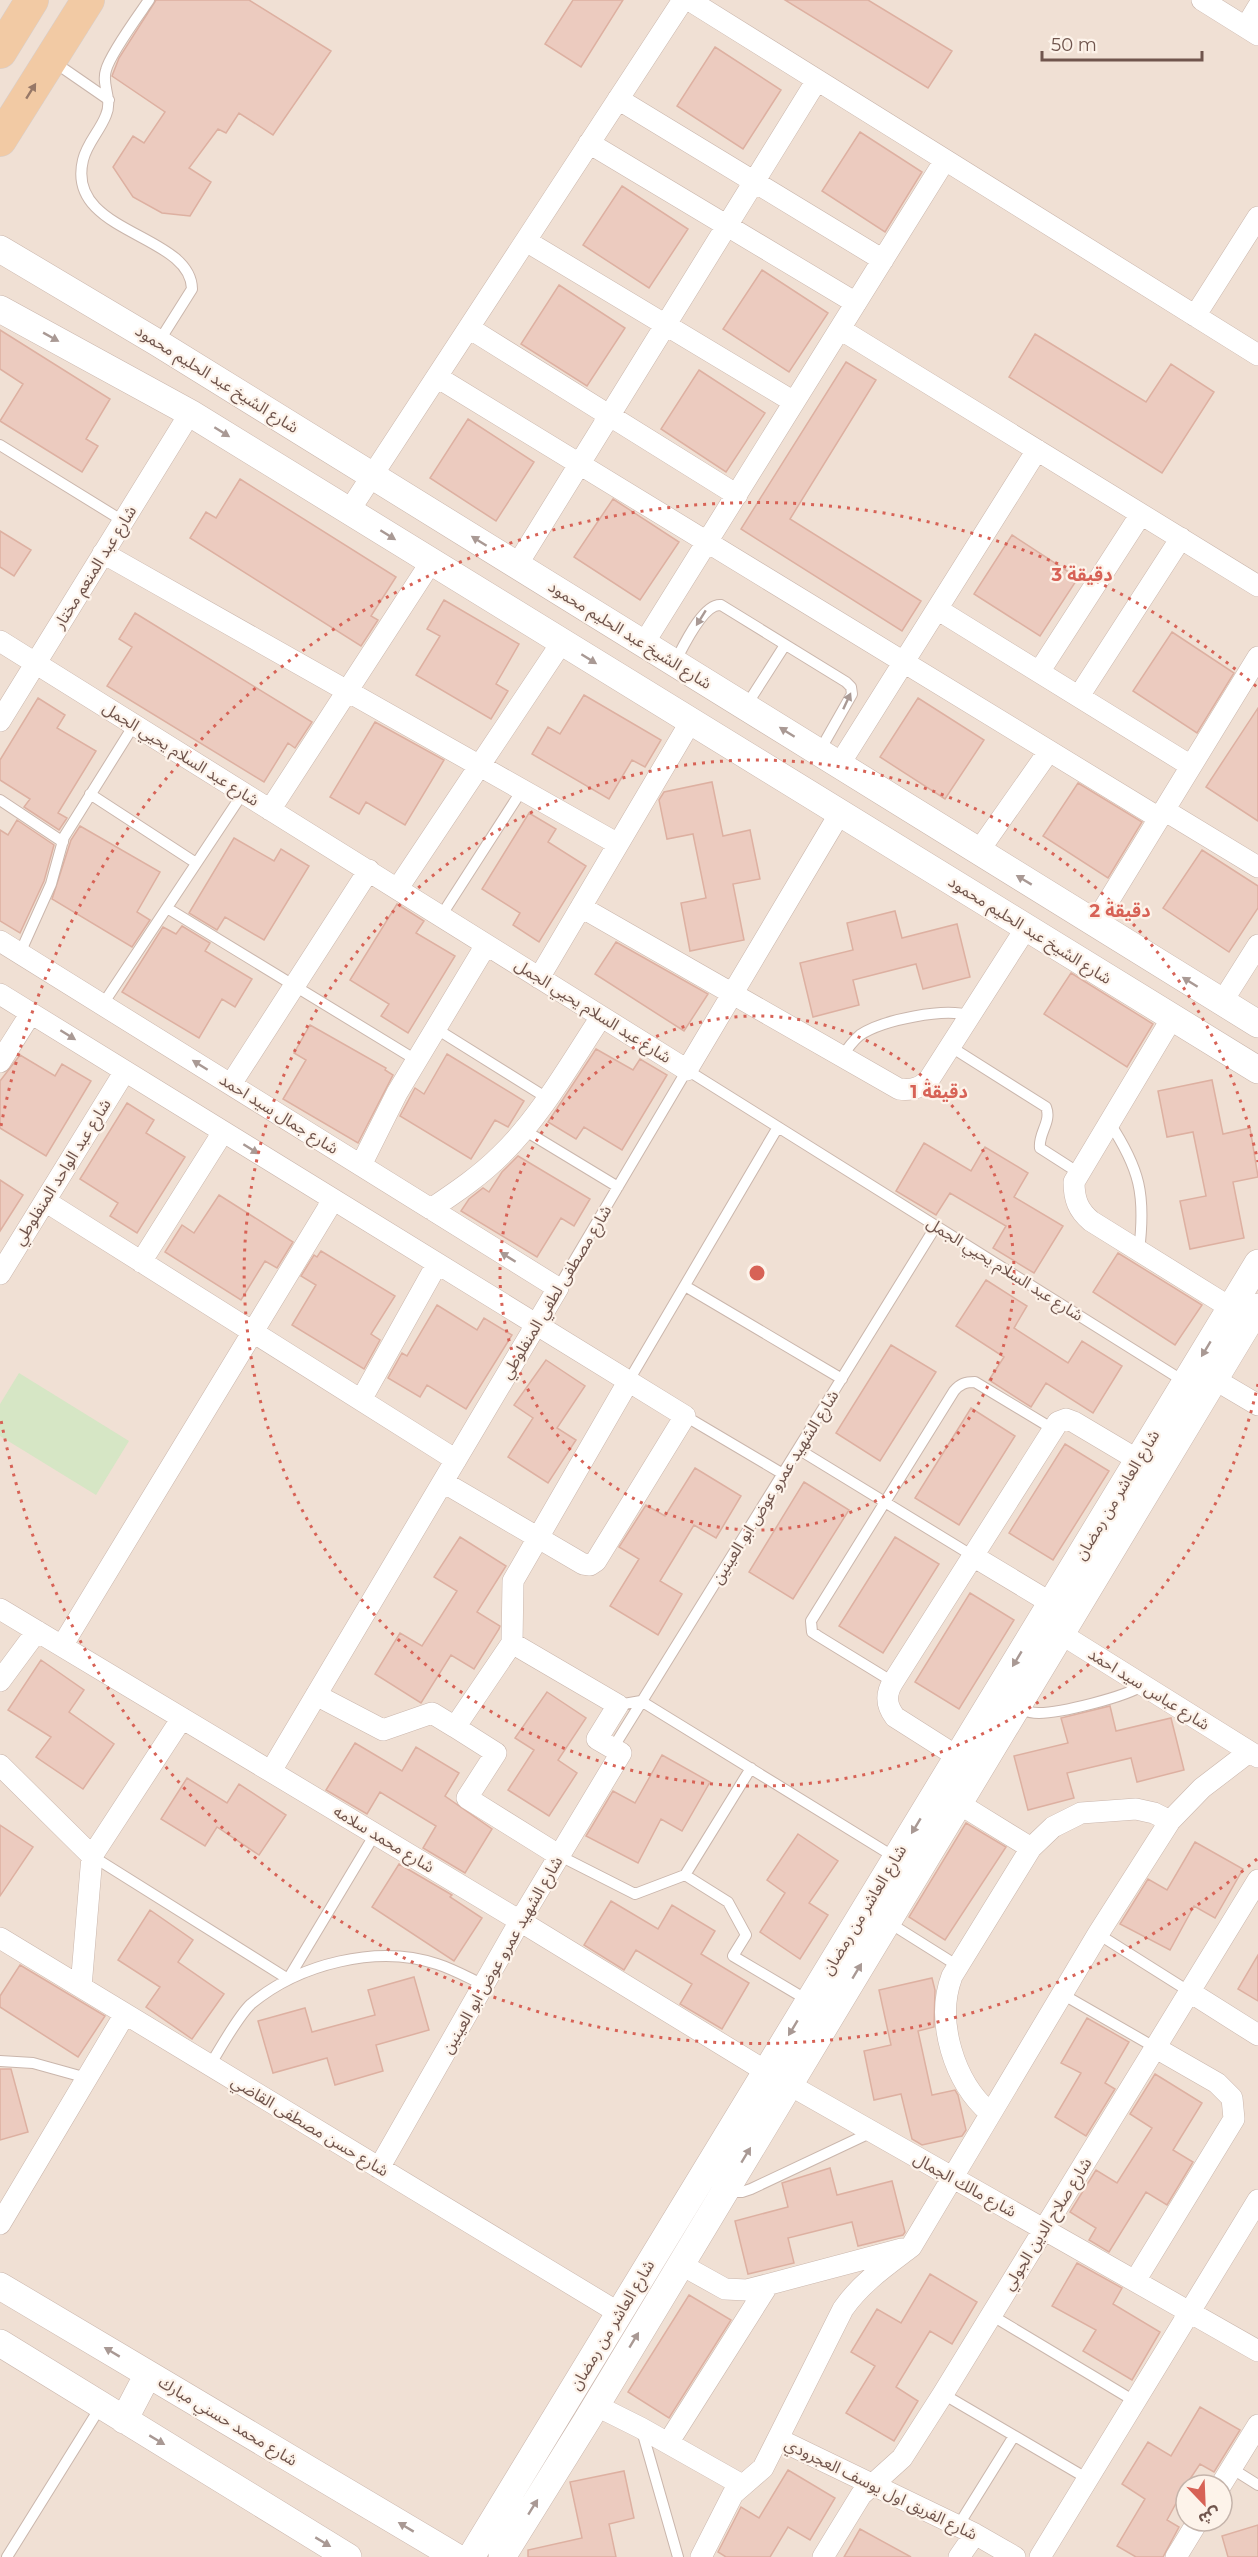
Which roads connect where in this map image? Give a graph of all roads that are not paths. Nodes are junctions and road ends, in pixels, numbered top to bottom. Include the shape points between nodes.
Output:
1 (32, 0) edge
2 (88, 0) edge
3 (149, 0) edge
4 (682, 0) edge
5 (689, 0) edge
6 (1202, 0) edge
7 (713, 6) edge
8 (1258, 7) edge
9 (1252, 31) edge
10 (0, 52) edge
11 (51, 60) junction
12 (817, 80) junction
13 (618, 99) junction
14 (109, 100) junction
15 (0, 140) edge
16 (589, 143) junction
17 (945, 160) junction
18 (754, 181) junction
19 (1258, 217) edge
20 (727, 225) junction
21 (526, 241) junction
22 (0, 249) edge
23 (883, 260) junction
24 (856, 303) junction
25 (0, 309) edge
26 (1195, 316) junction
27 (665, 325) junction
28 (469, 328) junction
29 (840, 329) junction
30 (158, 343) junction
31 (1258, 355) edge
32 (437, 377) junction
33 (794, 402) junction
34 (190, 413) junction
35 (609, 416) junction
36 (0, 445) edge
37 (1037, 450) junction
38 (579, 464) junction
39 (373, 476) junction
40 (736, 495) junction
41 (350, 511) junction
42 (1141, 514) junction
43 (123, 520) junction
44 (1181, 538) junction
45 (707, 542) junction
46 (103, 553) junction
47 (431, 562) junction
48 (517, 565) junction
49 (1258, 586) edge
50 (937, 609) junction
51 (0, 641) edge
52 (562, 642) junction
53 (644, 643) junction
54 (785, 645) junction
55 (1258, 657) edge
56 (675, 662) junction
57 (904, 662) junction
58 (36, 663) junction
59 (1039, 672) junction
60 (1251, 683) edge
61 (348, 692) junction
62 (1079, 696) junction
63 (746, 707) junction
64 (0, 721) edge
65 (691, 722) junction
66 (134, 725) junction
67 (1049, 751) junction
68 (829, 758) junction
69 (479, 766) junction
70 (1191, 766) junction
71 (522, 790) junction
72 (243, 793) junction
73 (90, 794) junction
74 (0, 800) edge
75 (270, 810) junction
76 (840, 813) junction
77 (1162, 814) junction
78 (63, 842) junction
79 (618, 844) junction
80 (978, 852) junction
81 (196, 863) junction
82 (1258, 867) edge
83 (369, 870) junction
84 (956, 884) junction
85 (398, 888) junction
86 (581, 907) junction
87 (167, 908) junction
88 (441, 916) junction
89 (1095, 923) junction
90 (1026, 928) junction
91 (0, 941) edge
92 (486, 945) junction
93 (1258, 945) edge
94 (20, 953) junction
95 (539, 978) junction
96 (294, 987) junction
97 (0, 994) edge
98 (733, 994) junction
99 (1222, 1002) junction
100 (103, 1005) junction
101 (31, 1013) junction
102 (970, 1016) junction
103 (601, 1017) junction
104 (1172, 1018) junction
105 (1258, 1024) edge
106 (435, 1028) junction
107 (951, 1047) junction
108 (842, 1057) junction
109 (416, 1060) junction
110 (0, 1062) edge
111 (687, 1070) junction
112 (1258, 1070) edge
113 (125, 1071) junction
114 (231, 1084) junction
115 (547, 1098) junction
116 (1109, 1122) junction
117 (778, 1127) junction
118 (524, 1130) junction
119 (223, 1131) junction
120 (361, 1165) junction
121 (1079, 1173) junction
122 (618, 1187) junction
123 (333, 1200) junction
124 (45, 1201) junction
125 (431, 1209) junction
126 (936, 1226) junction
127 (1139, 1251) junction
128 (141, 1262) junction
129 (1258, 1263) edge
130 (437, 1264) junction
131 (0, 1274) edge
132 (685, 1286) junction
133 (558, 1288) junction
134 (1258, 1307) edge
135 (1231, 1308) junction
136 (536, 1325) junction
137 (253, 1332) junction
138 (842, 1379) junction
139 (1214, 1379) junction
140 (628, 1382) junction
141 (1185, 1382) junction
142 (361, 1400) junction
143 (1258, 1405) edge
144 (685, 1416) junction
145 (1053, 1429) junction
146 (798, 1449) junction
147 (456, 1460) junction
148 (1138, 1460) junction
149 (783, 1474) junction
150 (443, 1482) junction
151 (885, 1502) junction
152 (538, 1538) junction
153 (973, 1556) junction
154 (0, 1609) edge
155 (1050, 1619) junction
156 (38, 1631) junction
157 (512, 1643) junction
158 (62, 1646) junction
159 (0, 1681) edge
160 (893, 1682) junction
161 (1143, 1685) junction
162 (316, 1695) junction
163 (641, 1701) junction
164 (618, 1705) junction
165 (1015, 1708) junction
166 (182, 1718) junction
167 (455, 1726) junction
168 (613, 1748) junction
169 (1254, 1754) edge
170 (958, 1757) junction
171 (0, 1765) edge
172 (751, 1768) junction
173 (271, 1771) junction
174 (958, 1803) junction
175 (1170, 1821) junction
176 (375, 1834) junction
177 (1031, 1848) junction
178 (92, 1856) junction
179 (560, 1856) junction
180 (896, 1858) junction
181 (685, 1875) junction
182 (1258, 1880) edge
183 (520, 1921) junction
184 (887, 1921) junction
185 (1098, 1934) junction
186 (0, 1938) edge
187 (958, 1966) junction
188 (288, 1979) junction
189 (484, 1985) junction
190 (81, 1987) junction
191 (1190, 1992) junction
192 (1062, 1994) junction
193 (809, 2001) junction
194 (125, 2014) junction
195 (1258, 2035) edge
196 (1156, 2048) junction
197 (0, 2061) edge
198 (210, 2065) junction
199 (87, 2078) junction
200 (777, 2078) junction
201 (990, 2113) junction
202 (872, 2132) junction
203 (379, 2168) junction
204 (952, 2177) junction
205 (723, 2192) junction
206 (1258, 2200) edge
207 (0, 2224) edge
208 (1045, 2230) junction
209 (911, 2247) junction
210 (680, 2264) junction
211 (1135, 2281) junction
212 (768, 2285) junction
213 (0, 2286) edge
214 (1190, 2312) junction
215 (619, 2313) junction
216 (991, 2315) junction
217 (0, 2343) edge
218 (1258, 2351) edge
219 (148, 2374) junction
220 (943, 2394) junction
221 (1136, 2402) junction
222 (101, 2406) junction
223 (562, 2408) junction
224 (590, 2414) junction
225 (124, 2420) junction
226 (1258, 2425) edge
227 (641, 2428) junction
228 (1014, 2436) junction
229 (778, 2439) junction
230 (668, 2444) junction
231 (1228, 2473) edge
232 (1088, 2479) junction
233 (1234, 2479) edge
234 (872, 2484) junction
235 (1258, 2485) edge
236 (742, 2486) junction
237 (966, 2530) junction
238 (1192, 2533) edge
239 (1182, 2553) edge
240 (6, 2555) edge
241 (348, 2557) edge
242 (456, 2557) edge
243 (471, 2557) edge
244 (502, 2557) edge
245 (678, 2557) edge
246 (701, 2557) edge
247 (823, 2557) edge
248 (959, 2557) edge
249 (1016, 2557) edge
250 (1040, 2557) edge

1 - 10 main road
2 - 11 main road
3 - 14 lane via 106,70
4 - 13 street
5 - 7 street
6 - 9 street
7 - 12 street
8 - 9 street
11 - 14 lane
15 -> 11 main road
12 - 17 street
12 - 18 street
13 - 16 street
13 - 18 street
14 - 30 lane via 106,116 82,161 86,193 101,213 182,264 191,278 192,289
16 - 20 street
16 - 21 street
17 - 23 street
17 - 26 street
18 - 20 street
18 - 23 street
19 - 26 street
20 - 24 street
20 - 27 street
21 - 27 street
21 - 28 street
22 - 30 street, شارع الشيخ عبد الحليم محمود
23 - 24 street
24 - 29 street
25 -> 34 street, شارع الشيخ عبد الحليم محمود
26 - 31 street
27 - 33 street
27 - 35 street
28 - 32 street
28 - 35 street
29 - 33 street
29 - 37 street
30 - 39 street, شارع الشيخ عبد الحليم محمود
32 - 38 street
32 - 39 street
33 - 40 street
34 -> 41 street, شارع الشيخ عبد الحليم محمود
34 - 43 street, شارع عبد المنعم مختار
35 - 38 street
35 - 40 street
36 - 43 lane
37 - 42 street
37 - 50 street
38 - 45 street
38 - 48 street
39 - 41 street
48 -> 39 street, شارع الشيخ عبد الحليم محمود
40 - 45 street
41 -> 47 street, شارع الشيخ عبد الحليم محمود
42 - 44 street
42 - 59 street
43 - 46 street, شارع عبد المنعم مختار
44 - 49 street
44 - 62 street
45 - 53 street
45 - 57 street
46 - 58 street, شارع عبد المنعم مختار
46 - 61 street
47 - 52 street, شارع الشيخ عبد الحليم محمود
47 - 61 street
48 - 53 street, شارع الشيخ عبد الحليم محمود
50 - 57 street
50 - 59 street
51 - 58 street, شارع عبد السلام يحيي الجمل
52 -> 65 street, شارع الشيخ عبد الحليم محمود
52 - 69 street
53 - 56 street, شارع الشيخ عبد الحليم محمود
54 -> 56 lane via 715,604 705,611
54 - 63 lane
68 -> 54 lane via 852,694 851,687
55 - 60 street
56 - 63 street, شارع الشيخ عبد الحليم محمود
57 - 67 street
57 - 68 street
58 - 64 street, شارع عبد المنعم مختار
58 - 66 street, شارع عبد السلام يحيي الجمل
59 - 62 street
60 - 70 street
61 - 69 street
61 - 75 street
62 - 70 street
68 -> 63 street, شارع الشيخ عبد الحليم محمود
65 - 76 street, شارع الشيخ عبد الحليم محمود
65 - 79 street
66 - 72 street, شارع عبد السلام يحيي الجمل
66 - 73 lane
67 - 77 street
67 - 80 street
68 - 80 street, شارع الشيخ عبد الحليم محمود
69 - 71 street
69 - 85 street
70 - 77 street
71 - 79 street
71 - 88 lane
72 - 75 street, شارع عبد السلام يحيي الجمل
72 - 81 lane
73 - 78 lane
73 - 81 lane
74 - 78 lane
75 - 83 street, شارع عبد السلام يحيي الجمل
76 - 84 street, شارع الشيخ عبد الحليم محمود
76 - 98 street, شارع مصطفى لطفي المنفلوطي
77 - 82 street
77 - 89 street
78 - 94 lane via 51,884
79 - 86 street
80 - 84 street
89 -> 80 street, شارع الشيخ عبد الحليم محمود
81 - 87 lane
83 - 85 street, شارع عبد السلام يحيي الجمل
83 - 96 street
84 - 90 street, شارع الشيخ عبد الحليم محمود
85 - 88 street, شارع عبد السلام يحيي الجمل
86 - 95 street
86 - 98 street
87 - 96 lane
87 - 100 lane
88 - 92 street, شارع عبد السلام يحيي الجمل
99 -> 89 street, شارع الشيخ عبد الحليم محمود
90 - 102 street
90 - 104 street, شارع الشيخ عبد الحليم محمود
91 - 94 street, شارع جمال سيد احمد
92 - 95 street, شارع عبد السلام يحيي الجمل
92 - 106 street
93 - 99 street
94 - 100 street, شارع جمال سيد احمد
95 - 103 street, شارع عبد السلام يحيي الجمل
96 - 109 lane
96 - 114 street
97 - 101 street
98 - 108 street
98 - 111 street, شارع مصطفى لطفي المنفلوطي
99 - 105 street, شارع الشيخ عبد الحليم محمود
114 -> 100 street, شارع جمال سيد احمد
101 - 110 street
101 -> 113 street
102 - 107 street
102 - 108 lane via 946,1012 882,1024 860,1035
103 - 111 street, شارع عبد السلام يحيي الجمل
103 - 115 street
104 - 112 street, شارع الشيخ عبد الحليم محمود
104 - 116 street
106 - 109 street
106 - 115 lane
107 - 108 street via 924,1085 908,1090 899,1089
107 - 121 lane via 1046,1107 1048,1116 1040,1148
109 - 120 street
111 - 117 lane, شارع عبد السلام يحيي الجمل
111 - 122 lane, شارع مصطفى لطفي المنفلوطي
113 - 119 street
113 - 124 street, شارع عبد الواحد المنفلوطي
114 - 120 street, شارع جمال سيد احمد
115 - 118 street
116 - 121 street
116 - 127 lane via 1128,1151 1140,1183 1143,1217
117 - 126 lane, شارع عبد السلام يحيي الجمل
117 - 132 lane
118 - 122 lane
118 - 125 street via 466,1186
119 -> 123 street
119 - 128 street
120 - 125 street, شارع جمال سيد احمد
121 - 127 street via 1074,1193 1083,1214
122 - 133 lane, شارع مصطفى لطفي المنفلوطي
123 - 130 street
123 - 137 street
124 - 128 street
124 - 131 street, شارع عبد الواحد المنفلوطي
133 -> 125 street, شارع جمال سيد احمد
126 - 138 lane, شارع الشهيد عمرو عوض ابو العينين
126 - 141 lane, شارع عبد السلام يحيي الجمل
127 - 135 street
128 - 137 street
129 - 135 street, شارع العاشر من رمضان
130 - 136 street
130 - 142 street
132 - 138 lane
132 - 140 lane
133 - 136 street, شارع مصطفى لطفي المنفلوطي
134 - 139 street, شارع العاشر من رمضان
135 -> 141 street, شارع العاشر من رمضان
136 - 140 street
136 - 147 street, شارع مصطفى لطفي المنفلوطي
137 - 142 street
137 - 158 street
138 - 146 lane, شارع الشهيد عمرو عوض ابو العينين
139 - 143 street
139 - 155 street, شارع العاشر من رمضان
140 - 144 street
140 - 152 street
141 - 148 street, شارع العاشر من رمضان
142 - 147 street
144 - 149 lane
144 - 152 street via 596,1561 583,1564
145 - 148 street via 1066,1419
145 - 151 lane via 975,1382 967,1382 954,1391
145 - 153 street
146 - 149 lane, شارع الشهيد عمرو عوض ابو العينين
146 - 151 lane
147 - 150 street, شارع مصطفى لطفي المنفلوطي
148 - 155 street, شارع العاشر من رمضان
149 - 163 lane, شارع الشهيد عمرو عوض ابو العينين
150 - 152 street
150 - 162 street, شارع مصطفى لطفي المنفلوطي
151 - 153 lane
151 - 160 lane via 810,1627 818,1636
152 - 157 street via 513,1581
153 - 155 street, شارع عباس سيد احمد
153 - 160 street
154 - 156 street, شارع محمد سلامه
155 - 161 street, شارع عباس سيد احمد
155 - 165 street, شارع العاشر من رمضان
155 -> 170 street, شارع العاشر من رمضان
156 - 158 street, شارع محمد سلامه
156 - 159 street
157 - 164 street
157 - 167 street
158 - 166 street, شارع محمد سلامه
160 - 170 street via 887,1698 895,1717
161 - 165 lane via 1127,1694 1045,1713
161 - 169 street, شارع عباس سيد احمد
162 - 167 street via 383,1730 432,1713
162 - 173 street, شارع مصطفى لطفي المنفلوطي
163 - 164 lane
163 - 168 lane, شارع الشهيد عمرو عوض ابو العينين
163 - 172 lane
164 - 168 street via 597,1739
165 - 174 street, شارع العاشر من رمضان
166 - 173 street, شارع محمد سلامه
166 - 178 street
167 - 179 street via 496,1753 467,1798
168 - 179 street, شارع الشهيد عمرو عوض ابو العينين via 621,1753
169 - 175 street via 1202,1788
170 -> 180 street, شارع العاشر من رمضان
171 - 178 street
172 - 180 lane
172 - 181 lane
173 - 176 street, شارع محمد سلامه
174 - 177 street
174 - 184 street, شارع العاشر من رمضان
175 - 177 street via 1136,1809 1081,1813 1053,1827
175 - 185 street
176 - 183 street, شارع محمد سلامه
176 - 188 lane
177 - 187 street
178 - 188 lane
178 - 190 street
179 - 181 lane via 635,1894
179 - 183 street, شارع الشهيد عمرو عوض ابو العينين
180 - 193 street, شارع العاشر من رمضان
181 - 193 lane via 728,1902 746,1935 733,1956
182 - 191 street, شارع صلاح الدين الجولي
183 - 189 street, شارع الشهيد عمرو عوض ابو العينين
183 - 200 street, شارع محمد سلامه
184 - 187 lane
200 -> 184 street, شارع العاشر من رمضان
185 - 191 lane
185 - 192 street
186 - 190 street, شارع حسن مصطفى القاضي
187 - 201 street via 946,1998 944,2020 961,2077 973,2097
188 - 189 lane via 333,1962 385,1956 436,1964
188 - 198 lane via 249,2006
189 - 203 street, شارع الشهيد عمرو عوض ابو العينين
190 - 194 street, شارع حسن مصطفى القاضي
191 - 195 street
191 - 196 street, شارع صلاح الدين الجولي
192 - 196 lane
192 - 201 street
193 -> 200 street, شارع العاشر من رمضان
194 - 198 street, شارع حسن مصطفى القاضي
194 - 199 street
196 - 208 street, شارع صلاح الدين الجولي
196 - 211 street via 1217,2083 1232,2098 1234,2120
197 - 199 lane via 33,2064
198 - 203 street, شارع حسن مصطفى القاضي
199 - 207 street
200 - 202 street, شارع مالك الجمال
205 -> 200 street, شارع العاشر من رمضان
200 - 215 street, شارع العاشر من رمضان
201 - 204 street
202 - 204 street, شارع مالك الجمال
202 - 205 lane via 751,2189
203 - 215 street, شارع حسن مصطفى القاضي
204 - 208 street, شارع مالك الجمال
204 - 209 street
205 - 210 street, شارع العاشر من رمضان
206 - 214 street
208 - 211 street, شارع مالك الجمال
208 - 216 street, شارع صلاح الدين الجولي
209 - 212 street
209 - 229 street via 854,2293
210 - 212 street via 725,2289 747,2290
224 -> 210 street, شارع العاشر من رمضان
211 - 214 street, شارع مالك الجمال
212 - 230 street
219 -> 213 street, شارع محمد حسني مبارك
214 - 218 street, شارع مالك الجمال
214 - 221 street
215 - 223 street, شارع العاشر من رمضان
216 - 220 street, شارع صلاح الدين الجولي
216 - 221 lane
217 - 222 street
219 - 225 street
242 -> 219 street, شارع محمد حسني مبارك
220 - 228 lane
220 - 234 street, شارع صلاح الدين الجولي via 902,2458
221 - 232 street
222 - 225 street
222 - 240 lane
223 - 224 street
223 - 243 street, شارع العاشر من رمضان
224 - 227 street
244 -> 224 street, شارع العاشر من رمضان
225 -> 241 street
226 - 231 street
227 - 230 street
227 - 245 lane
228 - 232 lane
228 - 237 lane
229 - 234 street, شارع الفريق اول يوسف العجرودي
229 - 236 street via 763,2468
230 - 236 street
232 - 250 street
233 - 235 lane
234 - 237 street, شارع الفريق اول يوسف العجرودي
234 - 247 street, شارع صلاح الدين الجولي via 852,2507
236 - 246 street via 727,2504
237 - 248 street
237 - 249 street, شارع الفريق اول يوسف العجرودي
238 - 239 street

